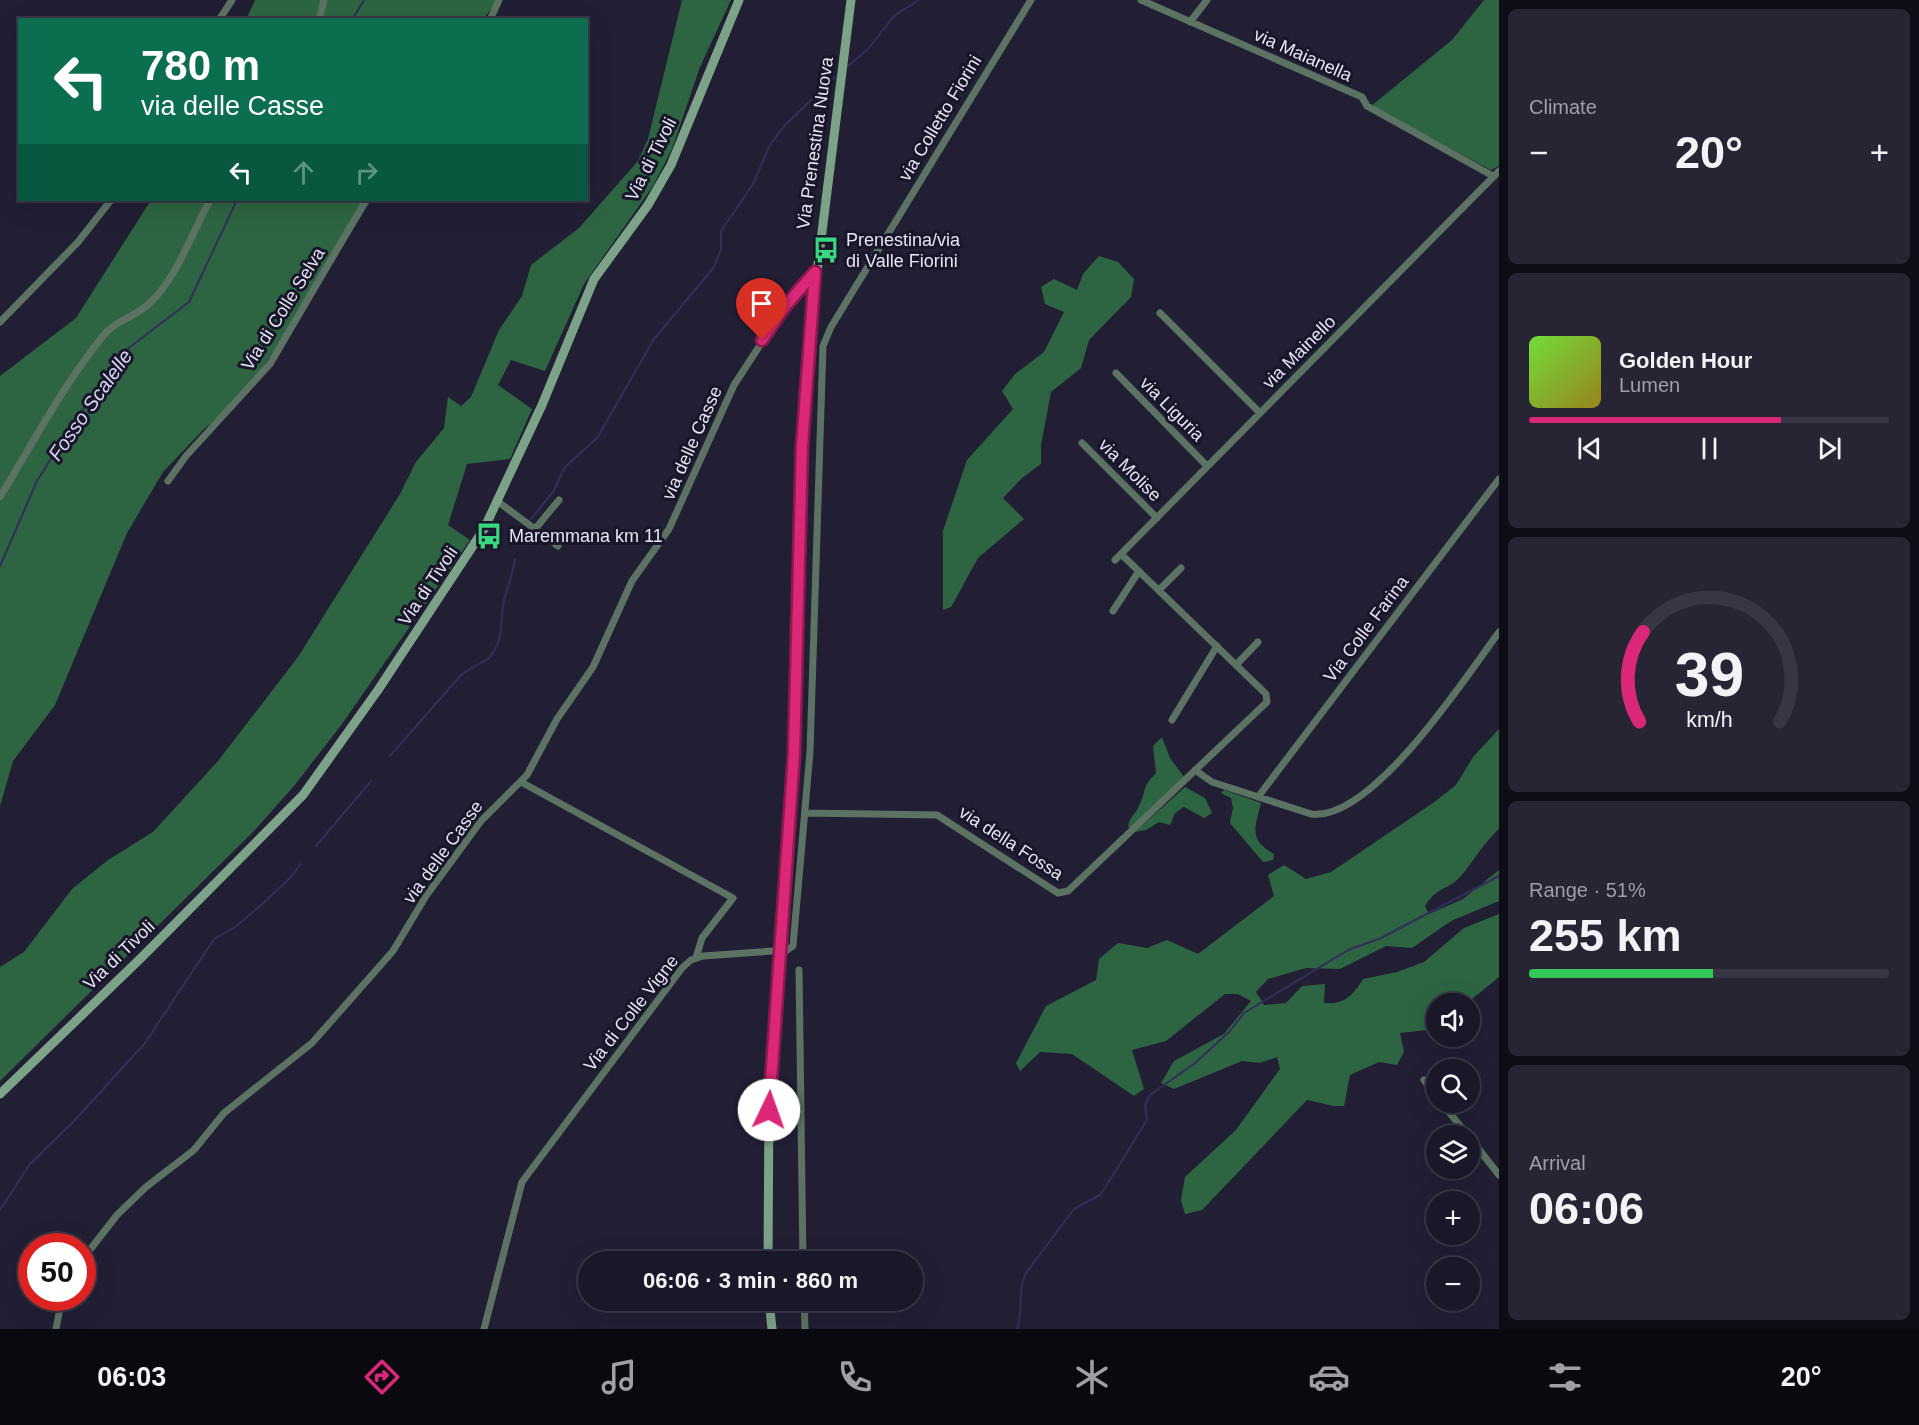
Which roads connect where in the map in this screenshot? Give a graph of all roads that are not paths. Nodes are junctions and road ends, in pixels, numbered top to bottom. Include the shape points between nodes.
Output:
1 (232, 0) edge
2 (324, 0) edge
3 (499, 0) edge
4 (739, 0) edge
5 (851, 0) edge
6 (1031, 0) edge
7 (1141, 0) edge
8 (1207, 0) edge
9 (220, 18) edge
10 (320, 18) edge
11 (491, 18) edge
12 (1190, 22) junction
13 (1496, 174) edge
14 (110, 201) edge
15 (209, 201) edge
16 (365, 201) edge
17 (815, 272) junction
18 (1160, 313) dead end
19 (0, 322) edge
20 (1116, 373) dead end
21 (1260, 412) junction
22 (1083, 443) dead end
23 (1207, 466) junction
24 (1499, 479) edge
25 (168, 481) dead end
26 (0, 497) edge
27 (497, 501) junction
28 (559, 501) dead end
29 (1156, 518) junction
30 (535, 529) junction
31 (558, 546) dead end
32 (1121, 554) junction
33 (1115, 560) dead end
34 (1181, 568) dead end
35 (1139, 571) junction
36 (1159, 590) junction
37 (1113, 611) dead end
38 (1499, 633) edge
39 (1258, 642) dead end
40 (1217, 646) junction
41 (1236, 665) junction
42 (1172, 720) dead end
43 (1195, 770) junction
44 (521, 782) junction
45 (1258, 797) junction
46 (805, 813) junction
47 (780, 950) junction
48 (696, 958) junction
49 (799, 970) dead end
50 (1424, 1080) dead end
51 (1426, 1083) edge
52 (0, 1094) edge
53 (1450, 1113) edge
54 (1460, 1125) edge
55 (1480, 1151) edge
56 (1499, 1175) edge
57 (96, 1242) edge
58 (768, 1251) edge
59 (803, 1251) edge
60 (59, 1311) edge
61 (770, 1311) edge
62 (804, 1311) edge
63 (56, 1329) edge
64 (484, 1329) edge
65 (771, 1329) edge
66 (805, 1329) edge

1 - 9 street
2 - 10 street
3 - 11 street
4 - 27 main road, Via di Tivoli via 673,159 648,205 594,279
5 - 17 main road, Via Prenestina Nuova
6 - 46 street, via Colletto Fiorini via 831,327 821,357
7 - 12 street, via Maianella
8 - 12 street
12 - 13 street, via Maianella via 1362,97 1367,106
13 - 21 street, via Mainello
14 - 19 street via 82,238
15 - 26 street via 157,296 144,309 114,324 103,336 67,385
16 - 25 street, Via di Colle Selva via 270,364
17 - 44 street, via delle Casse via 772,324 734,385 667,533 632,581 593,667
17 - 47 main road, Via Prenestina Nuova via 802,446 794,754
18 - 21 street
20 - 23 street, via Liguria
21 - 23 street, via Mainello
22 - 29 street, via Molise
23 - 29 street, via Mainello
24 - 45 street, Via Colle Farina
27 - 30 street
27 - 52 main road, Via di Tivoli via 472,550 303,795
28 - 30 street
29 - 32 street, via Mainello
30 - 31 street
32 - 33 street, via Mainello
32 - 35 street
34 - 36 street
35 - 36 street
35 - 37 street
36 - 40 street
38 - 45 street via 1404,757 1347,806 1318,815
39 - 41 street
40 - 41 street
40 - 42 street
41 - 43 street, via della Fossa via 1266,694 1268,701
43 - 45 street via 1209,782
43 - 46 street, via della Fossa via 1064,894 937,815
44 - 48 street via 733,898 702,938
44 - 57 street, via delle Casse via 481,821 429,891 393,951 312,1043 224,1113 189,1155 146,1187
46 - 47 street via 794,944 790,949
47 - 48 street, Via di Colle Vigne
47 - 58 main road, Via Prenestina Nuova via 769,1110
48 - 64 street, Via di Colle Vigne via 682,968 524,1178
49 - 59 street
50 - 51 street
53 - 54 street
55 - 56 street
60 - 63 street
61 - 65 main road
62 - 66 street

